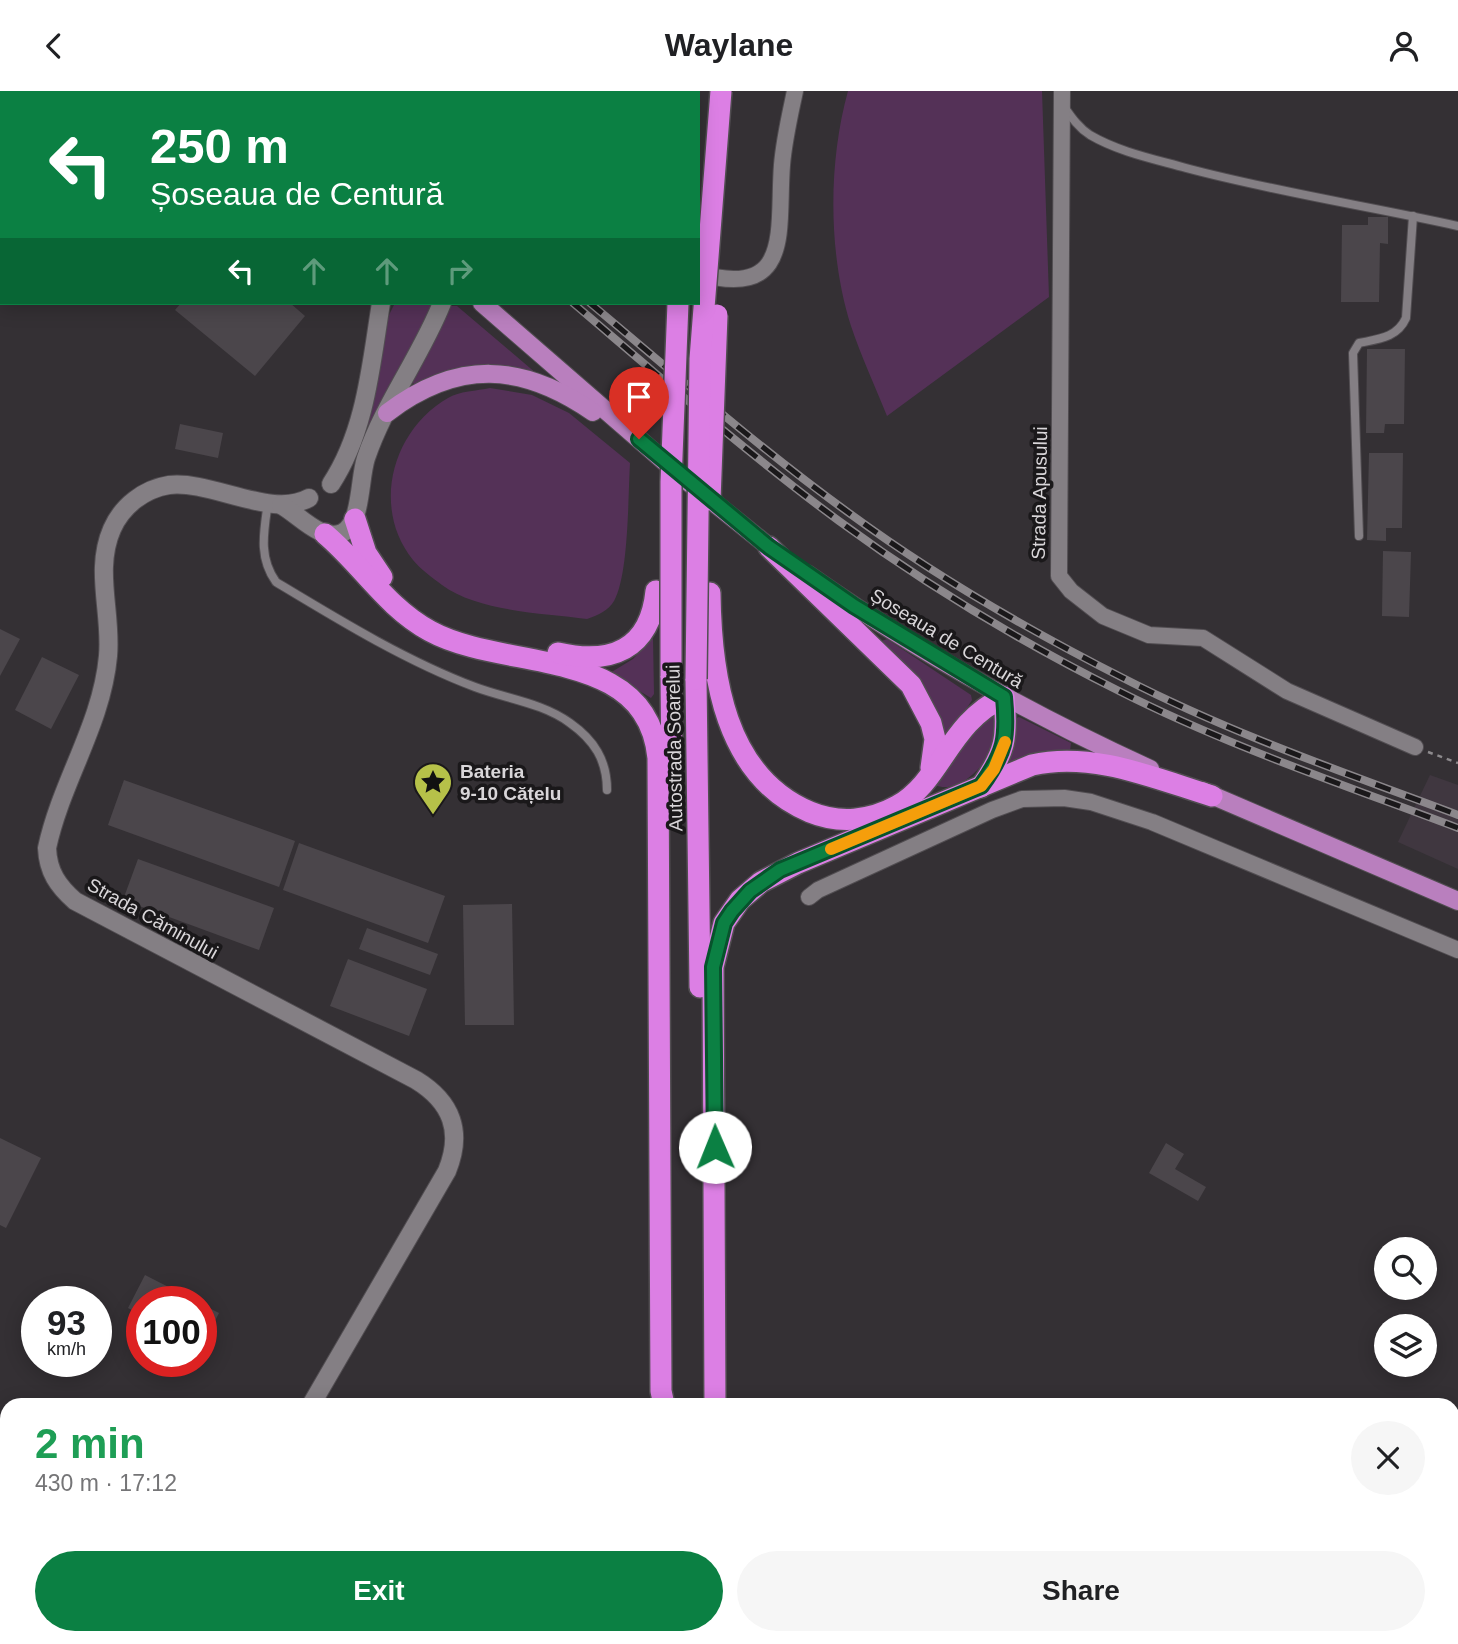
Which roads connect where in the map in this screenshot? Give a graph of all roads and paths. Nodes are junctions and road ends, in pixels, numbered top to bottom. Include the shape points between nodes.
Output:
1 (721, 91) edge
2 (735, 91) edge
3 (795, 91) edge
4 (1063, 97) edge
5 (1413, 216) junction
6 (1458, 226) edge
7 (700, 272) edge
8 (381, 305) edge
9 (441, 305) edge
10 (484, 305) edge
11 (666, 305) edge
12 (678, 305) edge
13 (387, 413) junction
14 (639, 439) junction
15 (331, 484) junction
16 (309, 498) junction
17 (272, 503) junction
18 (356, 511) junction
19 (319, 530) junction
20 (1359, 536) dead end
21 (769, 547) junction
22 (1004, 697) junction
23 (1415, 747) joint
24 (1458, 762) edge
25 (931, 770) junction
26 (981, 786) junction
27 (607, 790) dead end
28 (1212, 796) junction
29 (935, 805) junction
30 (945, 831) junction
31 (809, 897) dead end
32 (1458, 901) edge
33 (1458, 950) edge
34 (315, 1398) edge
35 (662, 1398) edge
36 (675, 1398) edge
37 (703, 1398) edge
38 (715, 1398) edge

1 - 37 highway, Autostrada Soarelui, bridge via 700,359 696,679
2 - 25 highway, bridge via 718,292 709,593 711,649 725,713 751,765 781,795 818,815 850,820 886,811 908,798
3 - 7 street via 782,163 778,249 757,274 734,280
4 - 5 lane via 1074,122 1089,134 1133,152 1224,178
4 - 23 street, Strada Apusului via 1059,576 1103,616 1149,635 1203,638 1287,691
5 - 6 lane
5 - 20 lane via 1406,318 1392,335 1359,343 1353,353
8 - 15 street via 358,429
9 - 13 street
10 - 14 main road, Șoseaua de Centură
11 - 18 highway via 653,612 643,634 616,653 574,657 442,624 395,591 366,553
12 - 36 highway, Autostrada Soarelui, bridge via 671,482
13 - 14 main road via 443,381 500,374 553,387
13 - 18 street via 366,458
14 - 21 main road, Șoseaua de Centură
15 - 16 street
15 - 18 street via 350,491
16 - 17 street, Strada Căminului via 289,505
16 - 19 street via 307,514
17 - 19 street
17 - 27 lane via 262,550 266,569 276,582 443,673 553,712 572,724 602,756
17 - 34 street, Strada Căminului via 197,487 167,486 141,495 120,513 103,562 106,672 51,834 48,863 61,889 75,901 415,1080 450,1112 456,1135 447,1171
18 - 19 street via 340,534
19 - 35 highway via 389,602 430,631 459,643 602,680 632,697 654,730 658,758
21 - 22 main road, Șoseaua de Centură via 871,617
21 - 25 highway via 911,685 931,723 935,755
22 - 25 highway via 977,711
22 - 26 highway via 1005,742
22 - 28 main road, Șoseaua de Centură
23 - 24 path
26 - 28 highway via 1032,765 1076,760
26 - 29 highway
28 - 32 main road, Șoseaua de Centură
29 - 30 street
29 - 38 highway via 780,870 750,891 724,923 713,967
30 - 31 street
30 - 33 street via 1022,799 1091,801

